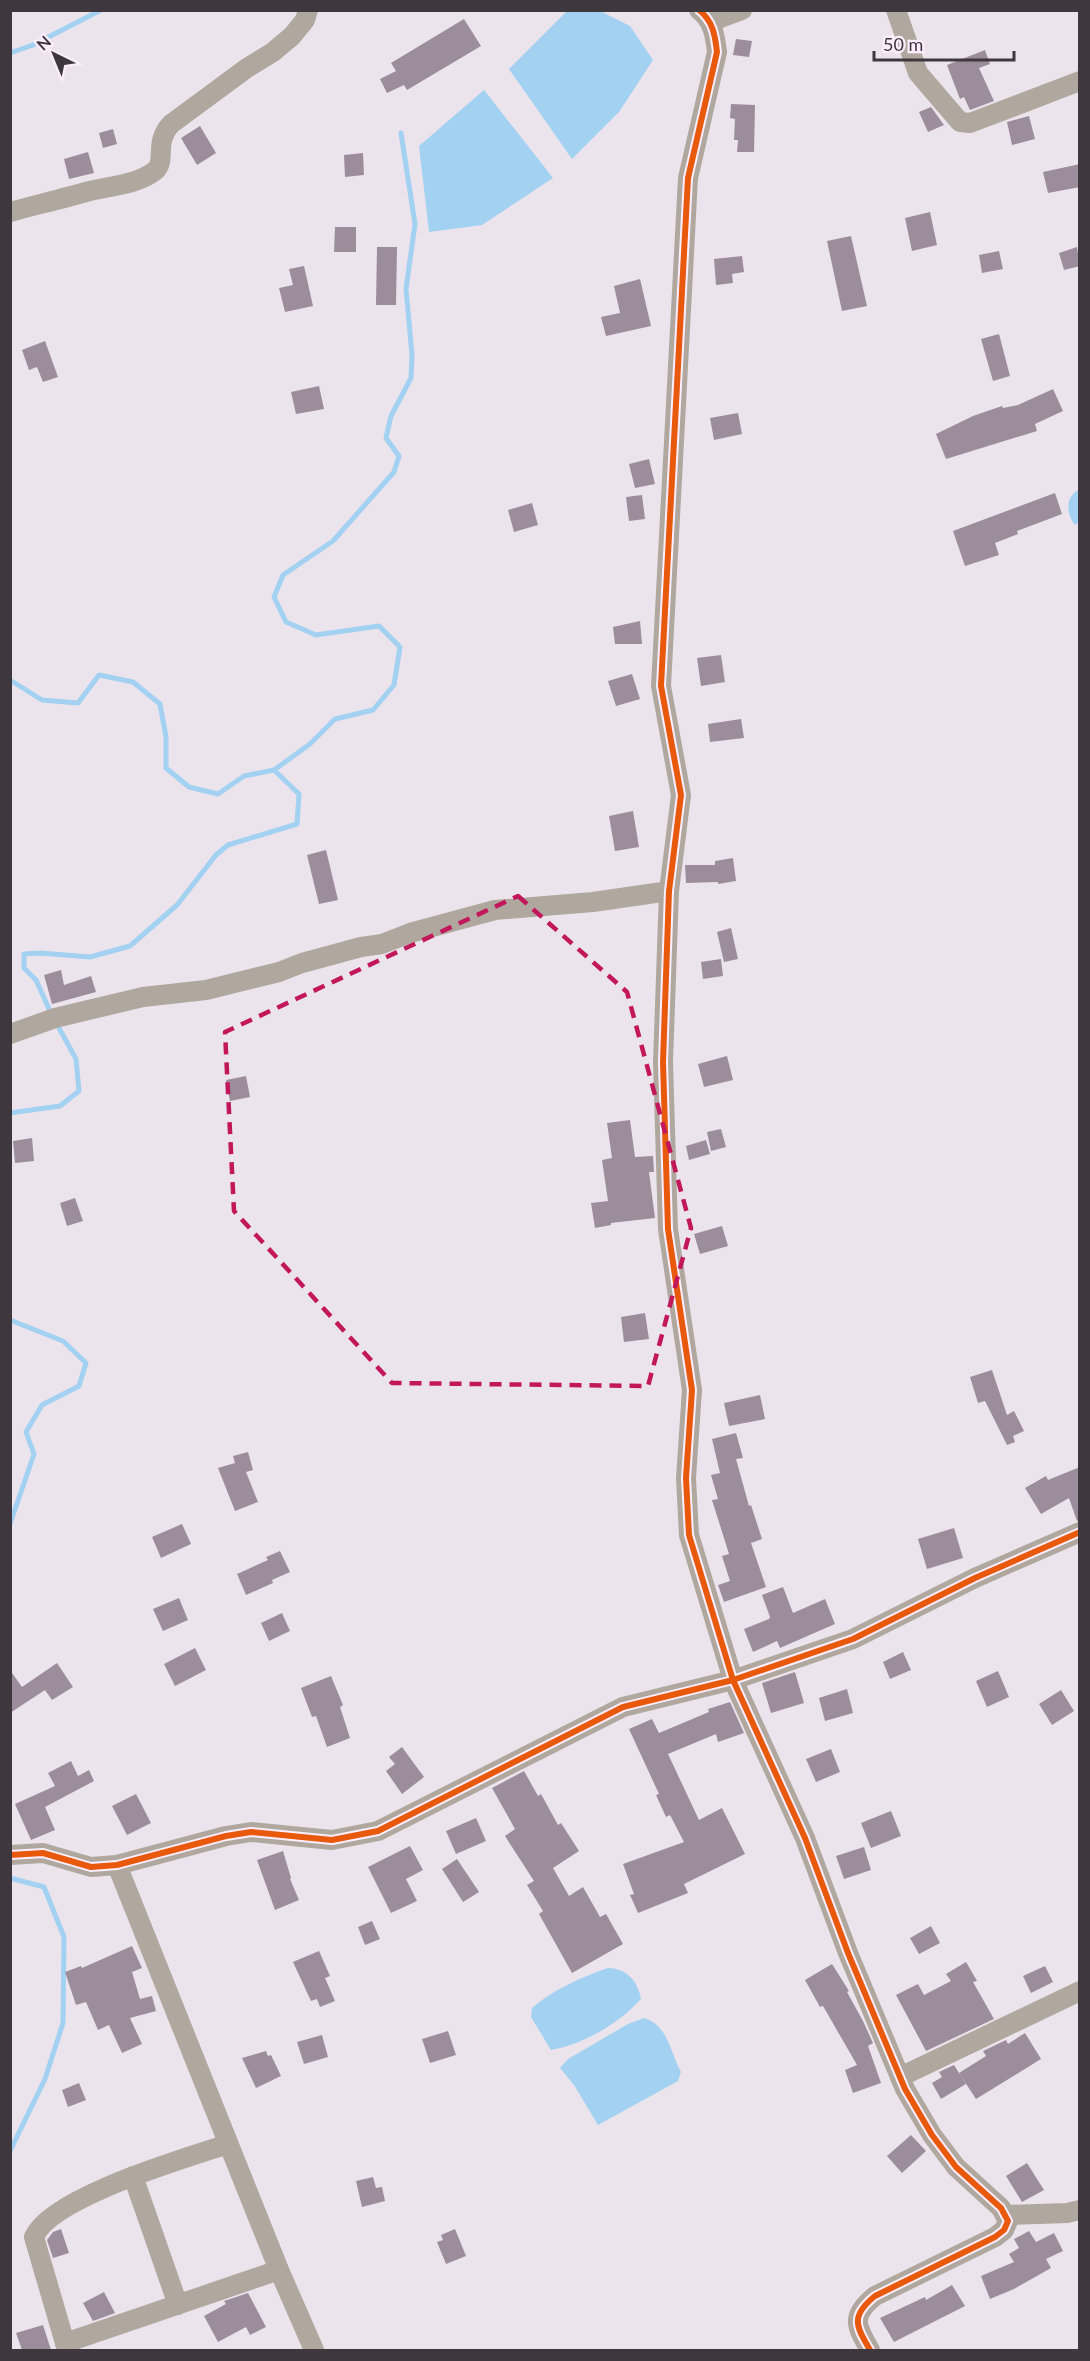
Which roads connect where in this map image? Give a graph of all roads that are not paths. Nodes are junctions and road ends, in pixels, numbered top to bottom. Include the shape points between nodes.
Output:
1 (308, 10) edge
2 (742, 10) edge
3 (896, 10) edge
4 (704, 16) edge
5 (1080, 81) edge
6 (10, 212) edge
7 (669, 891) junction
8 (10, 1034) edge
9 (1080, 1533) edge
10 (733, 1680) junction
11 (10, 1855) edge
12 (117, 1865) junction
13 (1080, 1992) edge
14 (900, 2077) junction
15 (228, 2144) junction
16 (133, 2176) junction
17 (1080, 2210) edge
18 (1006, 2215) junction
19 (279, 2270) junction
20 (178, 2305) junction
21 (66, 2347) edge
22 (314, 2350) edge
23 (870, 2350) edge

1 - 6 street via 292,36 273,52 171,124 162,135 158,168 146,176 107,188
2 - 4 street
3 - 5 street via 918,73 960,122 970,123
4 - 7 street via 715,36 717,52 688,178 661,686 681,795
7 - 8 street via 495,910 279,972 206,990 143,997 55,1018
7 - 10 street via 663,1074 668,1229 692,1390 686,1478 689,1536
9 - 10 street via 975,1578 853,1639
10 - 12 street via 623,1707 378,1831 332,1840 251,1832
10 - 14 street via 805,1838
11 - 12 street via 44,1853 91,1867
12 - 15 street
13 - 14 street
14 - 18 street via 932,2135 956,2167
15 - 16 street
15 - 19 street
16 - 20 street
16 - 21 street via 112,2183 54,2215 37,2229 34,2237
17 - 18 street
18 - 23 street via 1007,2226 995,2237 867,2303 857,2319
19 - 20 street
19 - 22 street
20 - 21 street

